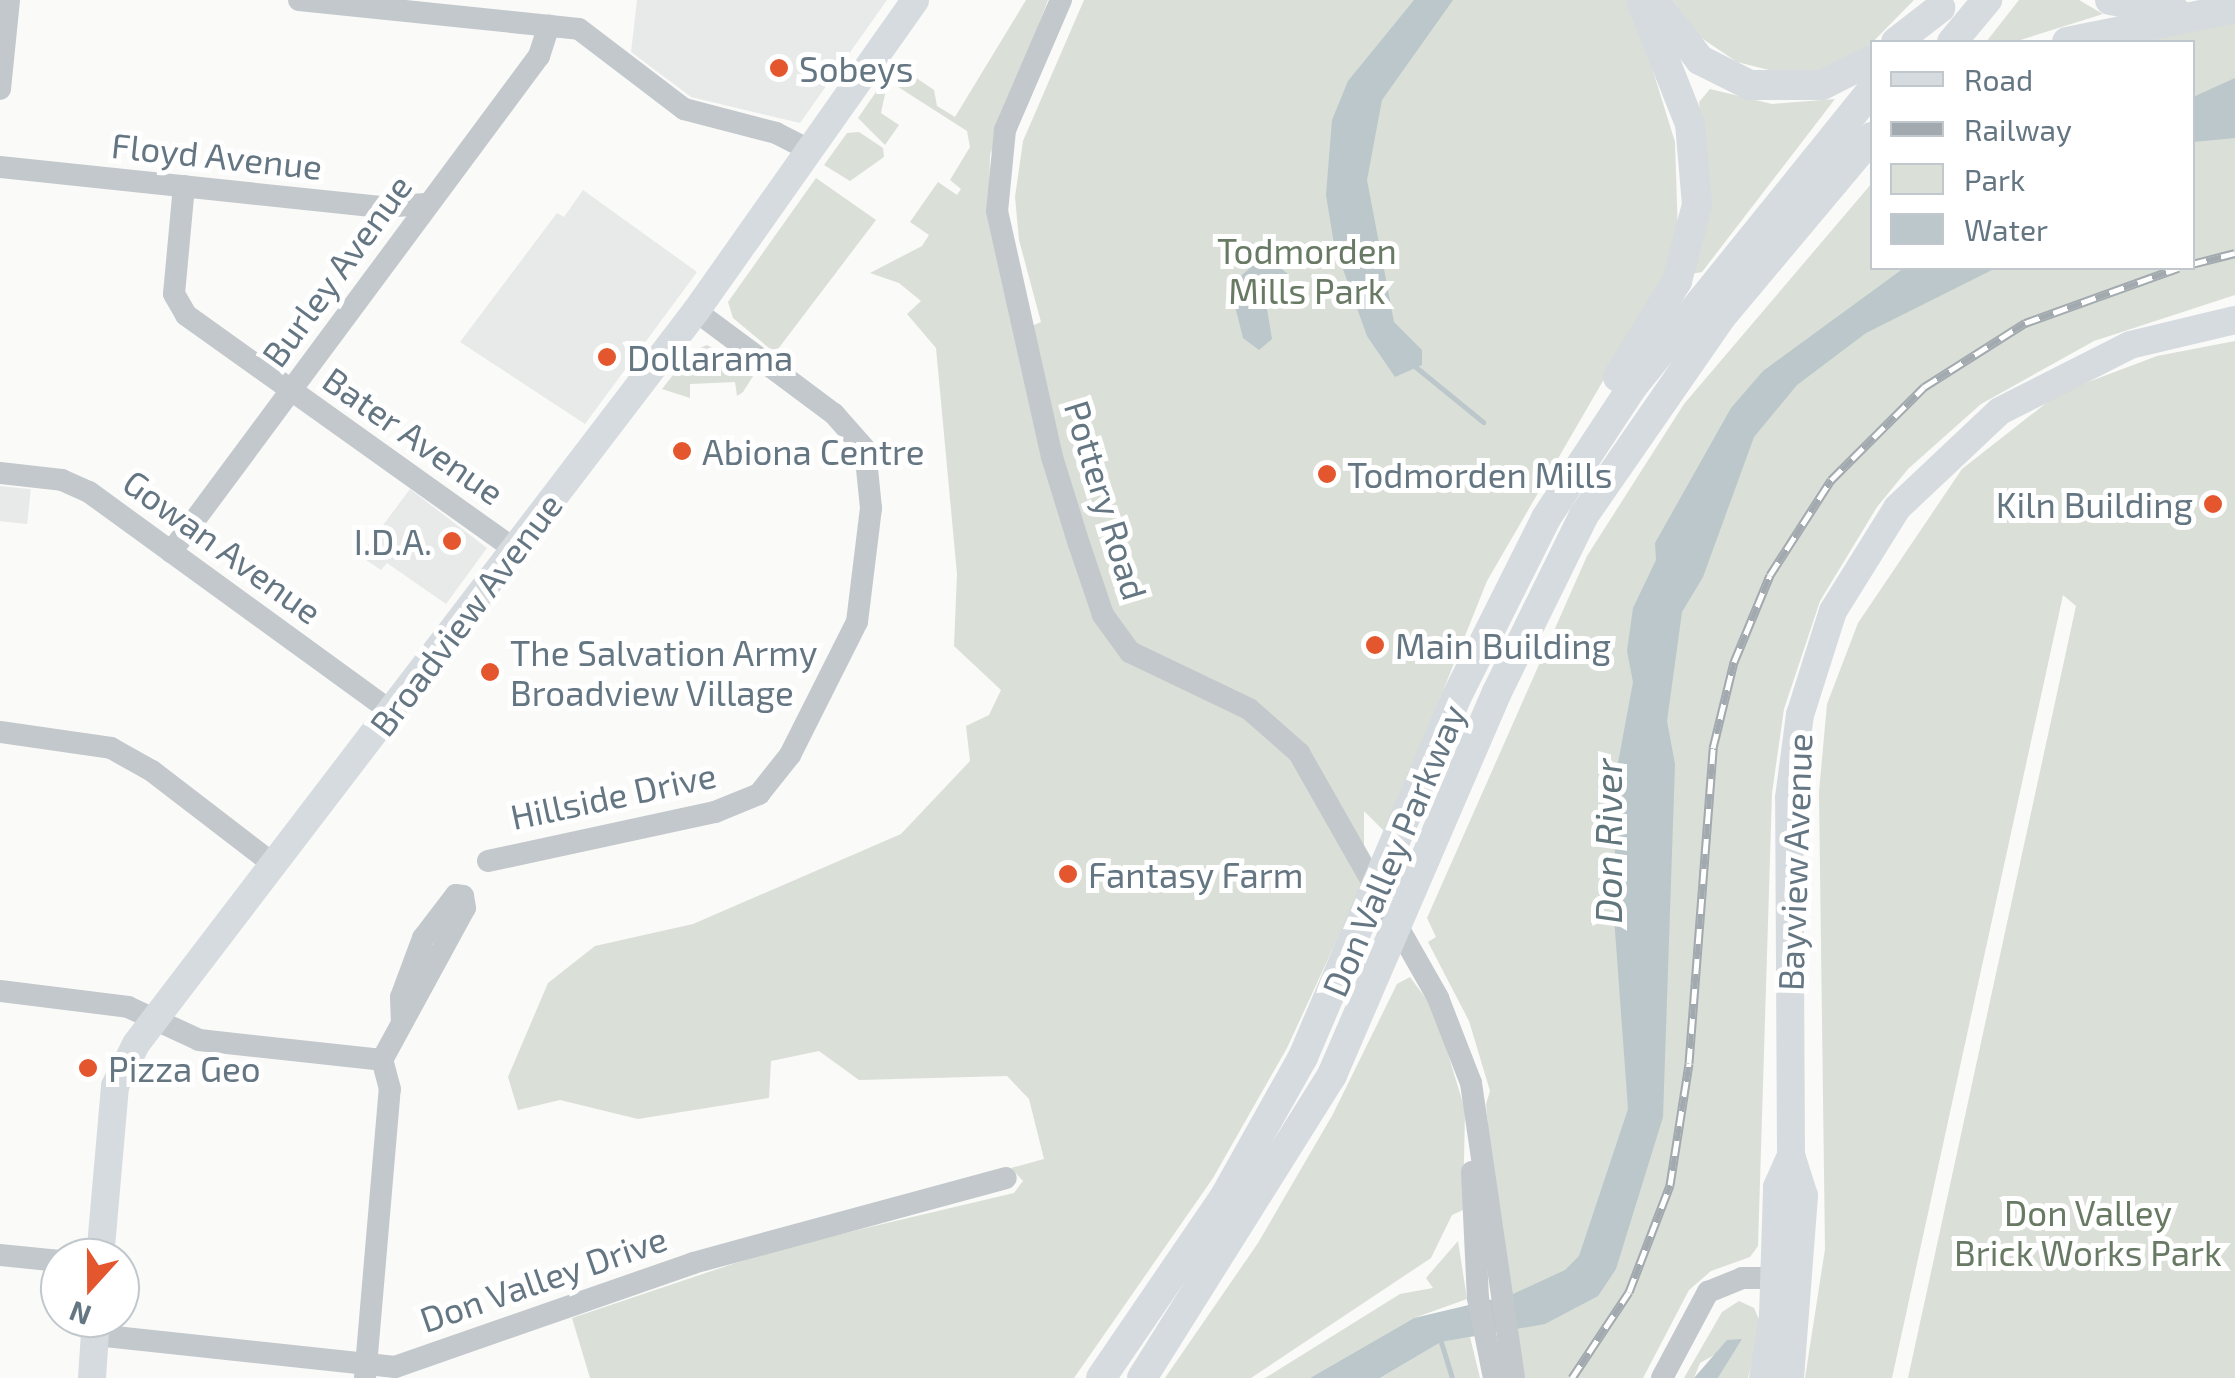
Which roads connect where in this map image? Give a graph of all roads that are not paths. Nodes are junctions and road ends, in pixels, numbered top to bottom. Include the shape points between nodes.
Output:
1 (9, 0) edge
2 (299, 0) edge
3 (915, 0) edge
4 (1061, 0) edge
5 (1641, 0) edge
6 (1656, 0) edge
7 (1987, 0) edge
8 (2110, 0) edge
9 (1943, 4) edge
10 (513, 11) edge
11 (2222, 11) edge
12 (548, 26) junction
13 (1898, 40) edge
14 (1913, 40) edge
15 (1954, 40) edge
16 (2076, 40) edge
17 (1870, 61) edge
18 (0, 89) edge
19 (1870, 92) edge
20 (1870, 139) edge
21 (811, 150) junction
22 (0, 167) edge
23 (1870, 169) edge
24 (184, 186) junction
25 (426, 204) junction
26 (1804, 218) junction
27 (696, 312) junction
28 (2235, 320) edge
29 (292, 391) junction
30 (0, 474) edge
31 (1546, 518) junction
32 (514, 549) junction
33 (171, 552) junction
34 (390, 711) junction
35 (0, 732) edge
36 (488, 861) dead end
37 (273, 864) junction
38 (0, 991) edge
39 (154, 1020) junction
40 (402, 1020) junction
41 (382, 1060) junction
42 (1006, 1178) dead end
43 (102, 1238) edge
44 (0, 1254) edge
45 (40, 1259) edge
46 (1788, 1278) junction
47 (140, 1333) edge
48 (95, 1338) edge
49 (1501, 1369) edge
50 (366, 1372) edge
51 (92, 1378) edge
52 (1100, 1378) edge
53 (1142, 1378) edge
54 (1662, 1378) edge
55 (1764, 1378) edge
56 (1790, 1378) edge

1 - 18 street
2 - 10 street
3 - 21 main road, Broadview Avenue
4 - 49 street, Pottery Road via 1004,130 997,211 1052,457 1100,606 1120,642 1140,660 1249,709 1309,766 1449,1020 1471,1082 1476,1128 1470,1219
5 - 31 highway via 1690,124 1697,206 1678,281 1594,414
6 - 17 highway via 1690,52 1750,84 1822,85
7 - 15 highway
8 - 11 highway via 2138,9
9 - 13 highway
9 - 14 highway
10 - 12 street
11 - 16 highway
12 - 21 street via 586,32 684,109 776,133
12 - 25 street, Burley Avenue via 539,56
19 - 31 highway, Don Valley Parkway via 1645,370
20 - 26 highway, Don Valley Parkway
21 - 27 main road, Broadview Avenue
22 - 24 street, Floyd Avenue
23 - 26 highway
24 - 25 street, Floyd Avenue via 381,207
24 - 29 street, Bater Avenue via 174,282 178,304
25 - 29 street, Burley Avenue
26 - 53 highway, Don Valley Parkway via 1684,367 1584,515 1497,692 1384,964 1277,1172
27 - 32 main road, Broadview Avenue
27 - 36 street, Hillside Drive via 834,414 865,449 871,508 856,622 790,756 759,794 716,812
28 - 46 main road, Bayview Avenue via 2130,345 2000,410 1912,491 1844,588 1811,675 1791,769 1792,1156 1777,1187
29 - 32 street, Bater Avenue
29 - 33 street, Burley Avenue
30 - 33 street, Gowan Avenue via 62,480 89,492
31 - 52 highway, Don Valley Parkway via 1456,698 1304,1057 1226,1196
32 - 34 main road, Broadview Avenue
33 - 34 street, Gowan Avenue
34 - 37 main road, Broadview Avenue
35 - 37 street via 111,748 152,771
37 - 39 main road, Broadview Avenue
38 - 39 street via 128,1006
39 - 41 street via 199,1040
39 - 43 main road, Broadview Avenue via 116,1086
40 - 40 street via 465,908 463,896 456,896 423,938 401,997
40 - 41 street
41 - 50 street via 390,1088
42 - 50 street, Don Valley Drive via 693,1262
44 - 45 street
46 - 54 street via 1730,1280 1708,1292
46 - 55 main road, Bayview Avenue
46 - 56 main road, Bayview Avenue
47 - 50 street, Don Valley Drive
48 - 51 main road

